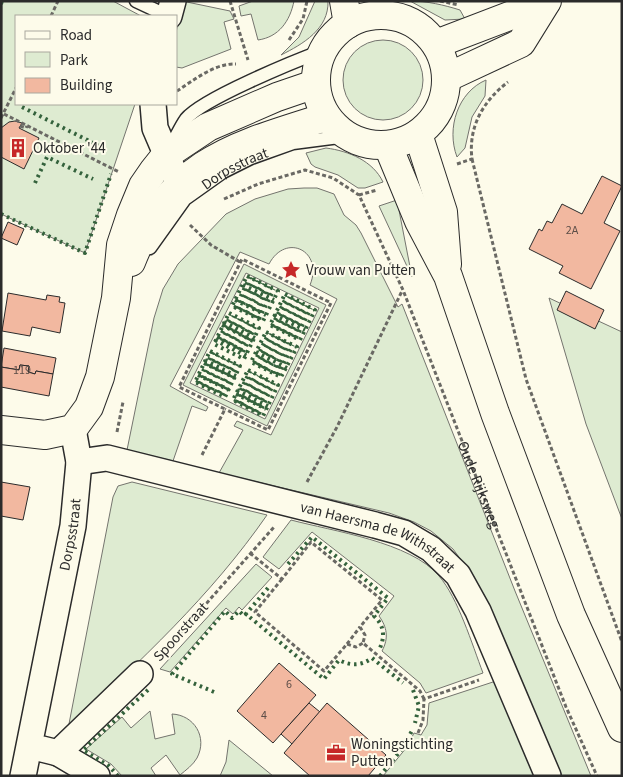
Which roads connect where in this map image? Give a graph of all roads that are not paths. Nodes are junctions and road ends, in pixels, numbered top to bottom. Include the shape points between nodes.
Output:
1 (136, 1) edge
2 (173, 1) edge
3 (546, 2) edge
4 (377, 8) edge
5 (346, 12) edge
6 (167, 15) edge
7 (169, 15) edge
8 (436, 44) junction
9 (322, 51) junction
10 (446, 78) junction
11 (315, 84) junction
12 (154, 105) edge
13 (326, 117) junction
14 (418, 134) junction
15 (347, 136) junction
16 (388, 146) junction
17 (166, 155) junction
18 (179, 184) junction
19 (448, 276) junction
20 (116, 298) junction
21 (73, 429) junction
22 (1, 430) edge
23 (79, 462) junction
24 (140, 674) road end
25 (622, 728) edge
26 (30, 746) junction
27 (58, 753) junction
28 (23, 776) edge
29 (97, 776) edge
30 (548, 776) edge

1 - 6 lane
2 - 7 street
3 - 8 main road
3 - 10 main road via 521,43
4 - 5 main road via 363,17
4 - 8 main road via 411,22
5 - 9 main road via 338,31
8 - 10 main road
9 - 11 main road via 316,67
9 - 17 lane, Dorpsstraat via 200,106 186,119
10 - 14 main road via 439,110
11 - 13 main road
11 - 17 main road, Dorpsstraat via 208,127
12 - 17 street via 155,128
13 - 15 main road
13 - 18 main road, Dorpsstraat via 249,142 210,159
14 - 16 main road
14 - 19 main road via 443,212
15 - 16 main road via 366,144
15 - 20 lane, Dorpsstraat via 293,143 251,158 185,199
16 - 19 main road via 419,221
17 - 18 street
17 - 20 main road, Dorpsstraat via 143,186 131,215 121,244
18 - 20 main road, Dorpsstraat via 150,221
19 - 25 main road via 495,413 568,606
20 - 21 main road, Dorpsstraat via 100,377 89,407
21 - 22 main road via 45,435
21 - 23 street, Dorpsstraat
23 - 26 street, Dorpsstraat via 73,526
23 - 30 street, van Haersma de Withstraat via 108,458 191,478 404,533 431,549 458,575 478,612
24 - 27 street, Spoorstraat
26 - 27 street
26 - 28 street, Dorpsstraat
27 - 29 street

